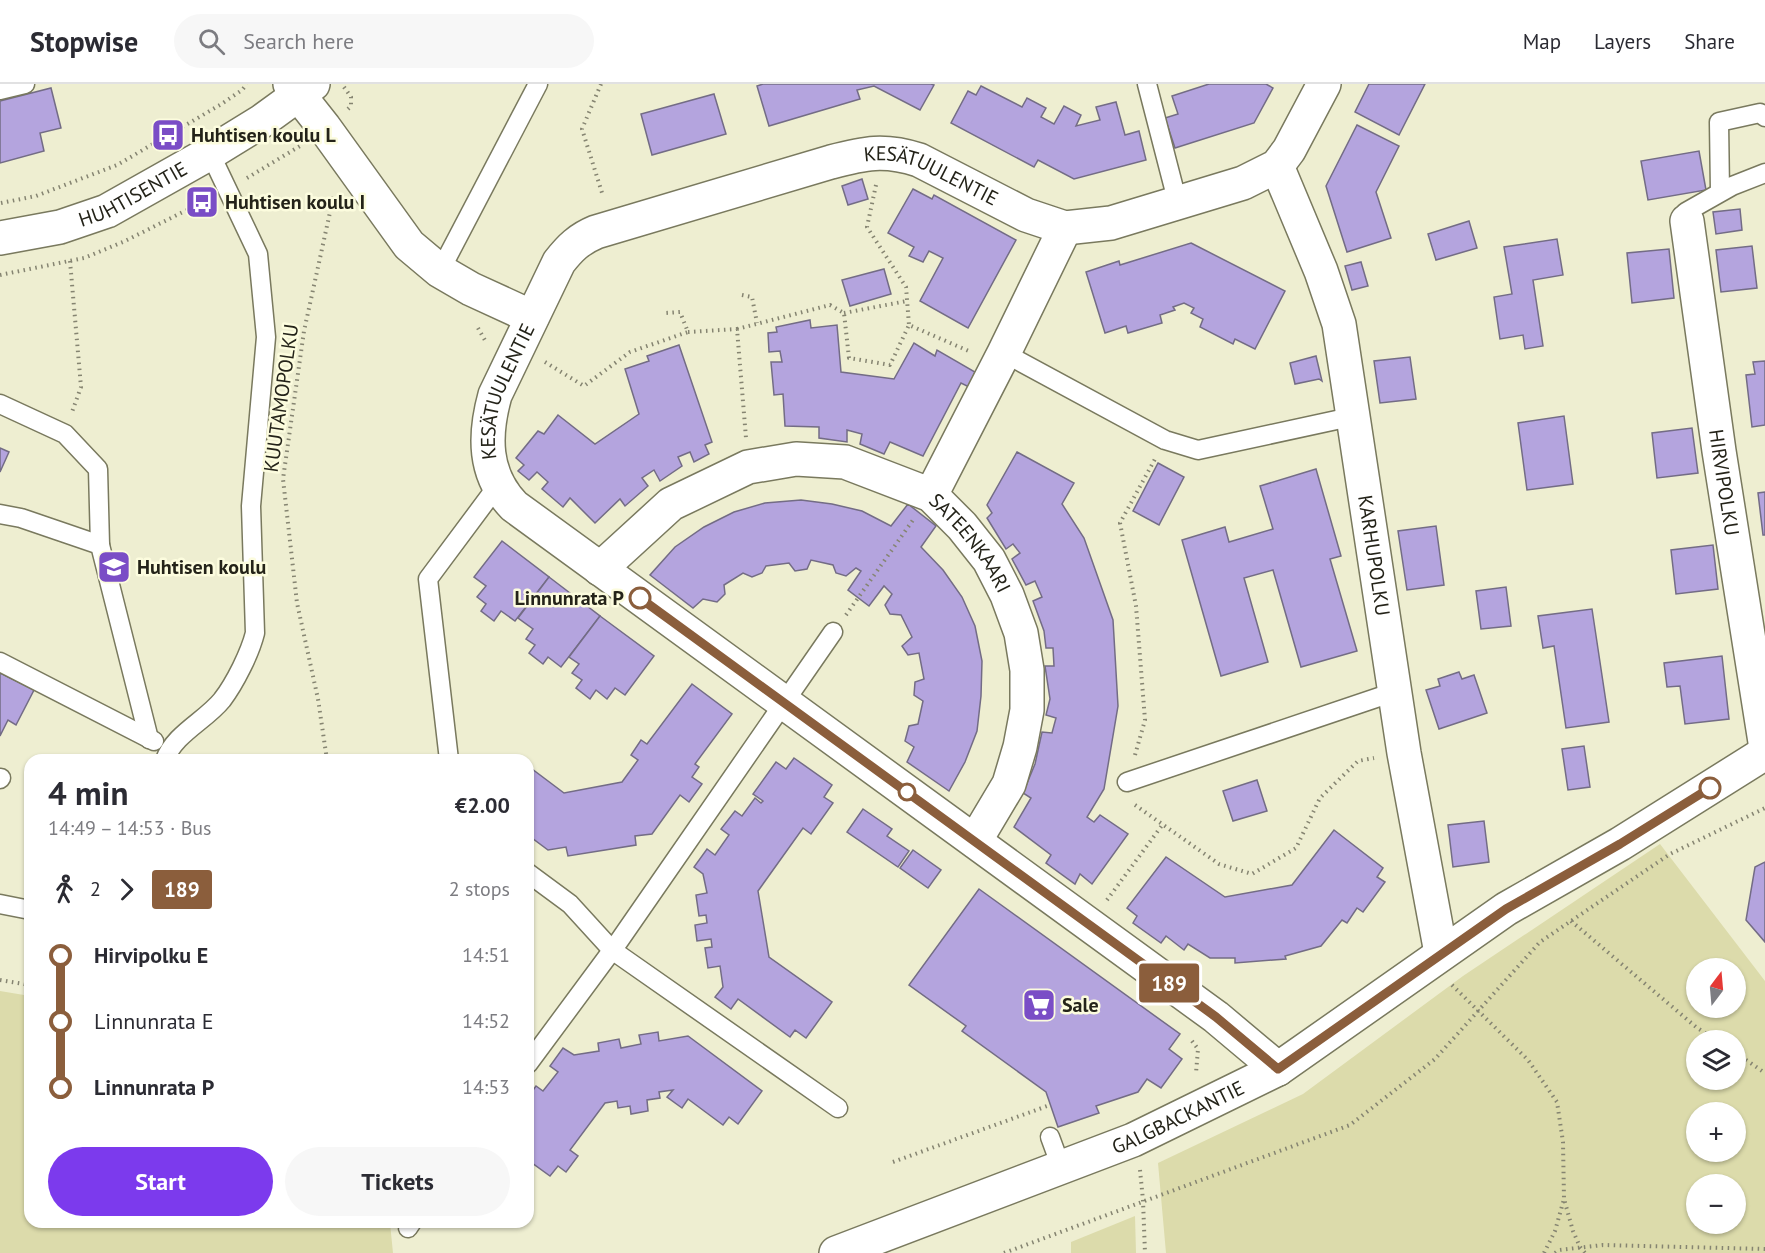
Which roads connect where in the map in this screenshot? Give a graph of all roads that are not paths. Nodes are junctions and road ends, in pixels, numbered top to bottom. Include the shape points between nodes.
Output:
1 (25, 84) edge
2 (538, 84) edge
3 (1147, 84) edge
4 (1324, 84) edge
5 (300, 87) edge
6 (0, 90) edge
7 (1765, 117) edge
8 (210, 153) junction
9 (1277, 166) junction
10 (1765, 173) edge
11 (1720, 192) junction
12 (1178, 204) junction
13 (1687, 221) joint
14 (1065, 228) junction
15 (0, 238) edge
16 (440, 272) junction
17 (532, 317) junction
18 (1001, 358) junction
19 (0, 405) edge
20 (1355, 416) junction
21 (498, 485) junction
22 (931, 495) junction
23 (0, 514) edge
24 (100, 545) junction
25 (600, 568) junction
26 (833, 632) road end
27 (0, 662) edge
28 (1394, 692) junction
29 (784, 703) junction
30 (149, 739) junction
31 (1765, 742) edge
32 (1765, 753) edge
33 (167, 754) edge
34 (448, 754) edge
35 (1127, 782) road end
36 (975, 841) junction
37 (534, 877) edge
38 (0, 904) edge
39 (24, 909) edge
40 (612, 950) junction
41 (1435, 958) junction
42 (534, 1056) edge
43 (1278, 1069) junction
44 (838, 1108) dead end
45 (1050, 1137) dead end
46 (1061, 1167) junction
47 (836, 1253) edge

1 - 6 lane
2 - 16 lane
3 - 12 lane
4 - 9 street, KESÄTUULENTIE
5 - 8 street, HUHTISENTIE via 262,121
5 - 16 street via 409,245
7 - 11 lane via 1760,113 1719,122
8 - 15 street, HUHTISENTIE via 107,211 60,227
8 - 33 lane via 258,254 260,266 266,337 251,506 255,633 250,650 222,700
9 - 12 street, KESÄTUULENTIE via 1243,183
9 - 20 street, KARHUPOLKU via 1339,324
10 - 11 lane
11 - 13 lane via 1686,212
12 - 14 street, KESÄTUULENTIE via 1111,223
13 - 31 street, HIRVIPOLKU
14 - 17 street, KESÄTUULENTIE via 1026,215 920,159 865,153 613,225 581,238 559,262
14 - 18 street
16 - 17 street
17 - 21 street, KESÄTUULENTIE via 495,395 490,415 488,454
18 - 20 lane via 1165,440 1198,450
18 - 22 street
19 - 24 lane via 64,434 98,468
20 - 28 street, KARHUPOLKU
21 - 25 street, KESÄTUULENTIE via 514,506
21 - 34 lane via 428,579
22 - 25 street, SATEENKAARI via 845,462 796,459 748,467 671,504
22 - 36 street, SATEENKAARI via 963,526 988,560 1021,633 1027,670 1027,710 1009,784
23 - 24 lane
24 - 30 lane
25 - 29 street, KESÄTUULENTIE
26 - 29 lane
27 - 30 lane
28 - 35 lane
28 - 41 street, KARHUPOLKU
29 - 36 street, KESÄTUULENTIE
29 - 40 lane
30 - 33 lane
32 - 41 street, GALGBACKANTIE via 1620,844 1506,909
36 - 43 street, KESÄTUULENTIE via 1216,1017
37 - 40 lane via 570,904
38 - 39 lane
40 - 42 lane
40 - 44 lane
41 - 43 street, GALGBACKANTIE
43 - 46 street, GALGBACKANTIE via 1132,1140
45 - 46 lane
46 - 47 street, GALGBACKANTIE

